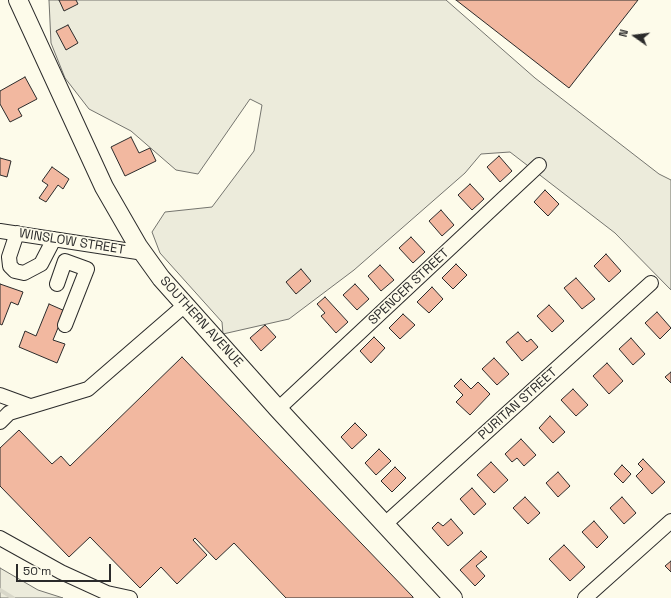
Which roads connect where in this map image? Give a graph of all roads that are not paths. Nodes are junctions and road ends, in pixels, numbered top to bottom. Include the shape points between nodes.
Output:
1 (18, 0) edge
2 (540, 166) dead end
3 (0, 231) edge
4 (17, 234) junction
5 (54, 239) junction
6 (88, 244) junction
7 (144, 253) junction
8 (78, 265) junction
9 (651, 283) dead end
10 (57, 284) dead end
11 (185, 305) junction
12 (65, 325) dead end
13 (0, 395) edge
14 (30, 406) junction
15 (278, 409) junction
16 (0, 422) edge
17 (671, 521) edge
18 (386, 524) junction
19 (0, 538) edge
20 (130, 598) edge
21 (453, 598) edge
22 (585, 598) edge

1 - 7 main road, SOUTHERN AVENUE via 104,187
2 - 15 street, SPENCER STREET
3 - 4 street, WINSLOW STREET
4 - 5 street, WINSLOW STREET
4 - 5 street via 9,257 10,266 15,271 24,273 41,264
5 - 6 street, WINSLOW STREET
6 - 7 street, WINSLOW STREET
6 - 8 street
7 - 11 main road, SOUTHERN AVENUE via 161,278
8 - 10 street via 65,260
8 - 12 street via 87,268
9 - 18 street, PURITAN STREET
11 - 14 street via 88,389
11 - 15 main road, SOUTHERN AVENUE
13 - 14 street
14 - 16 street via 9,413
15 - 18 main road, SOUTHERN AVENUE
17 - 22 street
18 - 21 main road, SOUTHERN AVENUE
19 - 20 street via 74,578 107,593

